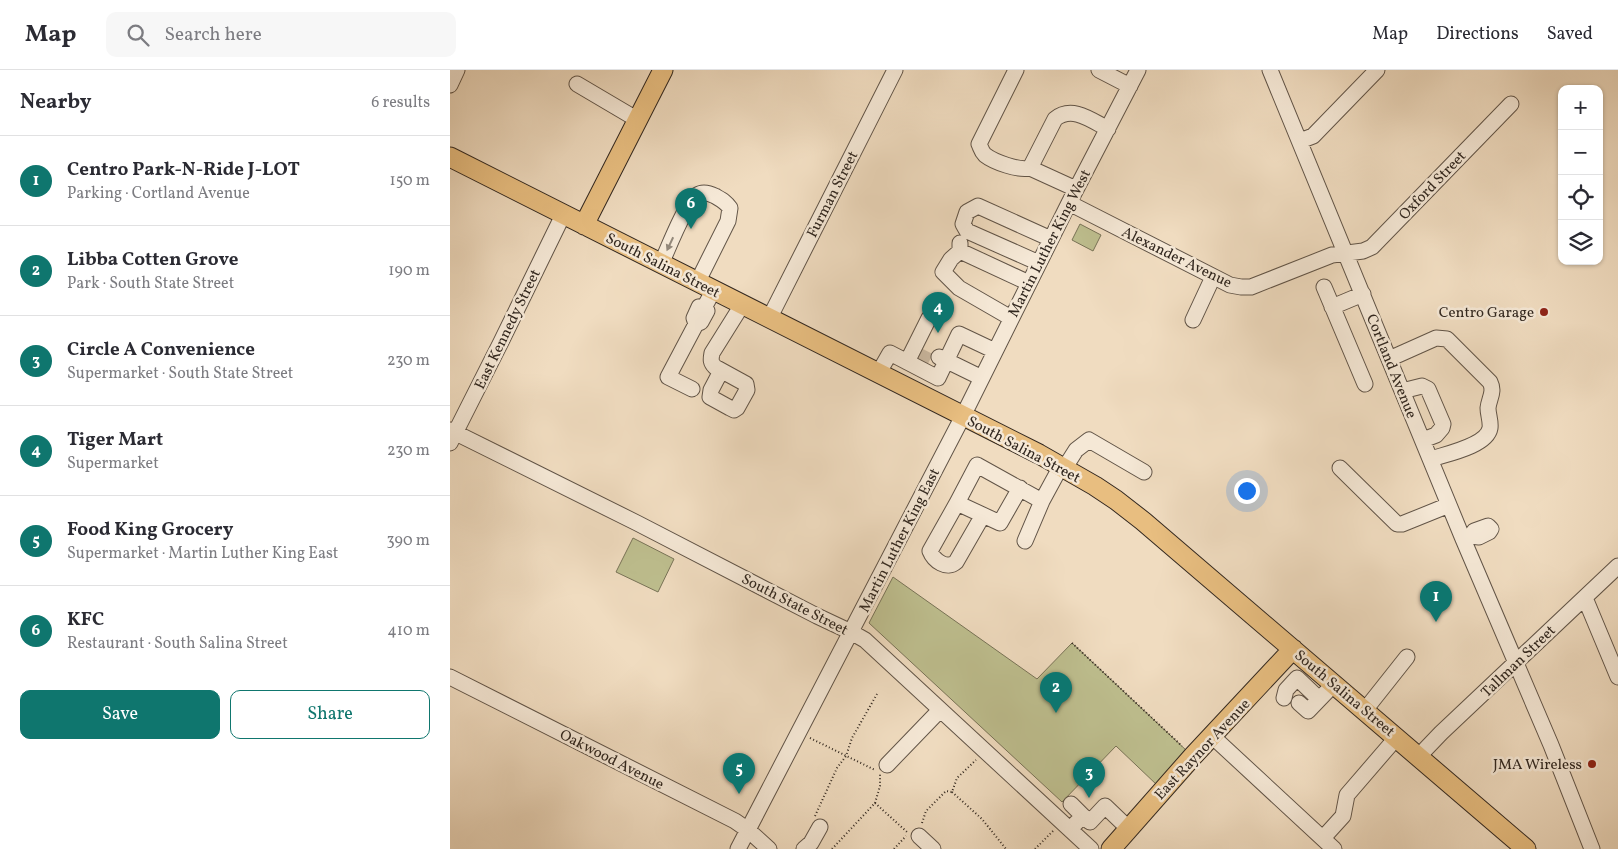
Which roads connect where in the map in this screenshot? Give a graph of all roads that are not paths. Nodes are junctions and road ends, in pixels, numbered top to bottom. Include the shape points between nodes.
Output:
1 (458, 70) edge
2 (663, 70) edge
3 (895, 70) edge
4 (1016, 70) edge
5 (1099, 70) edge
6 (1138, 70) edge
7 (1270, 70) edge
8 (1377, 70) edge
9 (577, 84) dead end
10 (450, 85) edge
11 (1130, 86) junction
12 (1511, 104) dead end
13 (638, 120) junction
14 (1108, 129) junction
15 (1300, 141) junction
16 (450, 158) edge
17 (1030, 168) junction
18 (1076, 189) junction
19 (1068, 203) junction
20 (563, 214) junction
21 (584, 225) junction
22 (967, 230) junction
23 (1051, 239) junction
24 (960, 251) junction
25 (1346, 254) junction
26 (661, 264) junction
27 (1039, 264) junction
28 (1213, 277) junction
29 (1029, 284) junction
30 (1324, 287) dead end
31 (705, 293) junction
32 (1363, 294) junction
33 (742, 305) junction
34 (1332, 307) junction
35 (929, 318) dead end
36 (1012, 318) junction
37 (769, 319) junction
38 (1193, 320) dead end
39 (995, 351) junction
40 (914, 352) junction
41 (1389, 359) junction
42 (940, 366) junction
43 (721, 371) dead end
44 (878, 374) junction
45 (982, 378) junction
46 (1365, 384) dead end
47 (692, 389) dead end
48 (1402, 390) junction
49 (935, 403) junction
50 (963, 416) junction
51 (452, 435) edge
52 (1423, 440) junction
53 (1431, 460) junction
54 (1062, 468) junction
55 (1340, 468) dead end
56 (1144, 472) dead end
57 (1020, 488) junction
58 (1042, 501) junction
59 (958, 503) junction
60 (1449, 505) junction
61 (983, 515) junction
62 (1492, 528) dead end
63 (1467, 537) junction
64 (1025, 541) dead end
65 (1618, 566) edge
66 (1584, 598) junction
67 (851, 632) junction
68 (1293, 649) junction
69 (1407, 657) dead end
70 (1516, 662) junction
71 (450, 677) edge
72 (1268, 677) junction
73 (1618, 677) edge
74 (1334, 684) junction
75 (1319, 699) junction
76 (1293, 701) junction
77 (940, 710) junction
78 (1365, 710) junction
79 (1212, 736) junction
80 (1397, 737) junction
81 (1419, 756) junction
82 (887, 765) dead end
83 (1071, 804) dead end
84 (1083, 816) junction
85 (1066, 826) junction
86 (820, 827) road end
87 (1129, 829) junction
88 (748, 830) junction
89 (914, 835) road end
90 (1323, 838) junction
91 (738, 849) edge
92 (769, 849) edge
93 (804, 849) edge
94 (933, 849) edge
95 (1091, 849) edge
96 (1111, 849) edge
97 (1334, 849) edge
98 (1526, 849) edge
99 (1592, 849) edge

1 - 10 street
2 - 13 main road
3 - 37 street, Furman Street
4 - 17 street via 979,144 987,156 1015,168
5 - 11 street
6 - 11 street, Martin Luther King West
7 - 15 street, Cortland Avenue
8 - 15 street via 1313,136
9 - 13 street
11 - 14 street, Martin Luther King West
12 - 25 street, Oxford Street via 1372,247
13 - 21 main road
14 - 17 street via 1072,112 1060,114
14 - 18 street, Martin Luther King West
15 - 25 street, Cortland Avenue
16 - 20 main road, South Salina Street
17 - 18 street
18 - 19 street, Martin Luther King West
19 - 23 street, Martin Luther King West
19 - 28 street, Alexander Avenue
20 - 21 main road, South Salina Street
20 - 51 street, East Kennedy Street
21 - 26 main road, South Salina Street
22 - 23 street via 963,224 967,212 978,206
22 - 24 street via 960,243
22 - 27 street
23 - 27 street, Martin Luther King West
24 - 29 street
24 - 36 street via 943,272 959,288
25 - 28 street, Alexander Avenue via 1332,255 1251,287 1230,285
25 - 32 street, Cortland Avenue
26 - 31 main road, South Salina Street
31 -> 26 street via 728,221 730,208 723,200 708,193 697,195
27 - 29 street, Martin Luther King West
28 - 38 street
29 - 36 street, Martin Luther King West
30 - 34 street
31 - 33 main road, South Salina Street
31 - 47 street via 694,318 696,324 668,377
32 - 34 street
32 - 41 street, Cortland Avenue
33 - 37 main road, South Salina Street
33 - 43 street via 712,353 711,363
34 - 46 street
35 - 40 street
36 - 39 street, Martin Luther King West
37 - 44 main road, South Salina Street
39 - 42 street via 959,334
39 - 45 street, Martin Luther King West
40 - 42 street
40 - 44 street via 890,353
41 - 48 street, Cortland Avenue
41 - 53 street via 1436,338 1447,339 1493,387 1487,434 1475,444
42 - 45 street
42 - 49 street via 944,384
44 - 49 main road, South Salina Street
45 - 50 street, Martin Luther King West
48 - 52 street, Cortland Avenue
48 - 52 street via 1422,386 1428,389 1442,428 1436,435
49 - 50 main road, South Salina Street
50 - 54 main road, South Salina Street
50 - 67 street, Martin Luther King East
51 - 67 street, South State Street
52 - 53 street, Cortland Avenue
53 - 60 street, Cortland Avenue
54 - 56 street via 1089,440
54 - 58 street
54 - 68 main road, South Salina Street via 1109,495 1144,521
55 - 60 street via 1398,524
57 - 58 street
57 - 59 street via 977,465
57 - 61 street via 1000,524
58 - 64 street
59 - 61 street
59 - 61 street via 930,551 936,560 948,566 956,562
60 - 63 street, Cortland Avenue
62 - 63 street via 1479,536
63 - 70 street, Cortland Avenue
65 - 66 street, Tallman Street
66 - 70 street, Tallman Street
66 - 73 street
67 - 77 street, South State Street via 865,640
67 - 88 street, Martin Luther King East
68 - 72 main road, East Raynor Avenue
68 - 74 main road, South Salina Street
69 - 78 street
70 - 81 street, Tallman Street
70 - 99 street, Cortland Avenue
71 - 88 street, Oakwood Avenue
72 - 76 street
72 - 79 main road, East Raynor Avenue
74 - 75 street
74 - 78 main road, South Salina Street
75 - 76 street
75 - 76 street via 1297,678
77 - 82 street
77 - 85 street, South State Street
78 - 80 main road, South Salina Street
79 - 87 main road, East Raynor Avenue
79 - 90 street
80 - 81 main road, South Salina Street
80 - 90 street via 1347,795 1343,816
81 - 98 main road, South Salina Street
83 - 84 street
84 - 85 street
84 - 87 street via 1090,822 1105,806
85 - 95 street, South State Street
86 - 93 street
87 - 96 main road, East Raynor Avenue
88 - 91 street, Martin Luther King East
88 - 92 street, Oakwood Avenue
89 - 94 street
90 - 97 street

